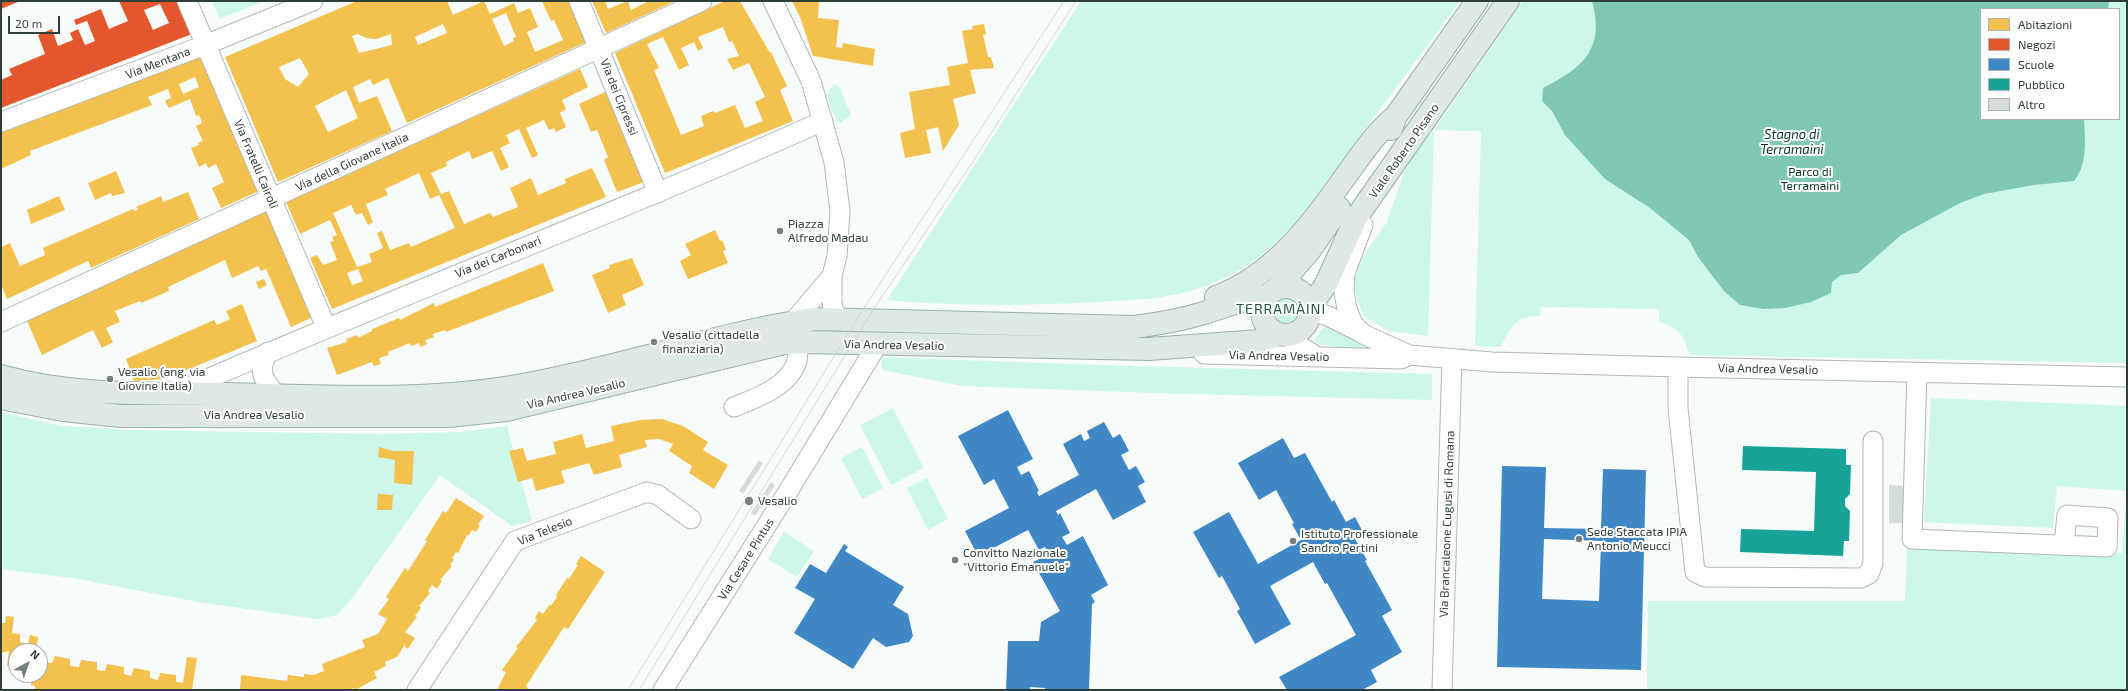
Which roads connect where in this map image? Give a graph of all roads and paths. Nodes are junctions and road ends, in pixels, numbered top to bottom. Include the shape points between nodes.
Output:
1 (187, 1) edge
2 (313, 1) edge
3 (579, 1) edge
4 (702, 1) edge
5 (773, 1) edge
6 (1477, 1) edge
7 (1508, 1) edge
8 (205, 45) junction
9 (598, 48) junction
10 (1396, 116) junction
11 (823, 121) junction
12 (1, 122) edge
13 (658, 193) junction
14 (1372, 197) junction
15 (271, 200) junction
16 (1284, 252) joint
17 (832, 276) junction
18 (1272, 292) junction
19 (1310, 309) junction
20 (839, 320) junction
21 (1, 322) edge
22 (1086, 324) junction
23 (326, 327) junction
24 (796, 332) junction
25 (1363, 334) junction
26 (1283, 335) junction
27 (877, 345) junction
28 (1149, 349) junction
29 (268, 352) junction
30 (1409, 355) junction
31 (1316, 356) junction
32 (1452, 358) junction
33 (1678, 367) junction
34 (1917, 373) junction
35 (1, 376) edge
36 (2127, 377) edge
37 (174, 393) junction
38 (276, 395) junction
39 (1, 398) edge
40 (734, 407) dead end
41 (1873, 441) dead end
42 (692, 519) dead end
43 (2064, 545) dead end
44 (417, 690) edge
45 (663, 690) edge
46 (1442, 690) edge

1 - 8 street, Via Fratelli Cairoli
2 - 8 street, Via Mentana
3 - 9 street, Via dei Cipressi
4 - 9 street, Via della Giovane Italia
5 - 11 street via 811,81
6 - 10 main road, Viale Roberto Pisano
7 - 14 main road, Viale Roberto Pisano
8 - 12 street, Via Mentana
8 - 15 street, Via Fratelli Cairoli
9 - 13 street, Via dei Cipressi
9 - 15 street, Via della Giovane Italia
10 - 16 main road, Viale Roberto Pisano via 1378,131 1330,199
10 - 18 main road, Viale Roberto Pisano via 1388,136 1314,244
11 - 13 street, Via dei Carbonari
11 - 17 street via 834,162 840,210 837,256
13 - 23 street, Via dei Carbonari
14 - 19 main road, Viale Roberto Pisano via 1356,218 1325,286
14 - 25 street, Via Andrea Vesalio via 1345,273 1344,292 1347,310 1353,324
15 - 21 street, Via della Giovane Italia
15 - 23 street, Via Fratelli Cairoli
16 - 22 main road, Via Andrea Vesalio via 1260,273 1226,294 1169,311
17 - 20 street via 833,310
17 - 24 street
18 - 19 main road via 1294,287 1307,298
18 - 22 main road, Via Andrea Vesalio via 1167,323 1134,327
18 - 26 main road via 1262,304 1263,319 1266,326
19 - 25 street, Via Andrea Vesalio
19 - 26 main road via 1305,326 1298,332
20 - 22 main road, Via Andrea Vesalio
20 - 24 main road, Via Andrea Vesalio via 815,319
23 - 29 street, Via dei Carbonari
24 - 27 main road, Via Andrea Vesalio
24 - 38 main road, Via Andrea Vesalio via 770,325 529,384 454,394 378,397
24 - 39 main road, Via Andrea Vesalio via 754,349 506,410 448,416 121,416 63,410
24 - 40 street via 796,362 788,378 767,393
25 - 30 street, Via Andrea Vesalio
26 - 28 main road, Via Andrea Vesalio via 1260,341
26 - 31 street
27 - 28 main road, Via Andrea Vesalio
27 - 45 street, Via Cesare Pintus via 790,490
28 - 31 street, Via Andrea Vesalio via 1161,354
29 - 37 street, Via dei Carbonari
29 - 38 street via 261,365 263,378
30 - 31 street, Via Andrea Vesalio via 1401,359
30 - 32 street, Via Andrea Vesalio
32 - 33 street, Via Andrea Vesalio via 1492,362
32 - 46 street, Via Brancaleone Cugusi di Romana
33 - 34 street, Via Andrea Vesalio
33 - 41 street via 1678,408 1695,572 1705,577 1861,578 1869,574 1873,562
34 - 36 street, Via Andrea Vesalio
34 - 43 street via 1912,539
35 - 37 main road, Via Andrea Vesalio via 65,390
37 - 38 main road, Via Andrea Vesalio
42 - 44 street, Via Telesio via 658,495 647,492 515,541

